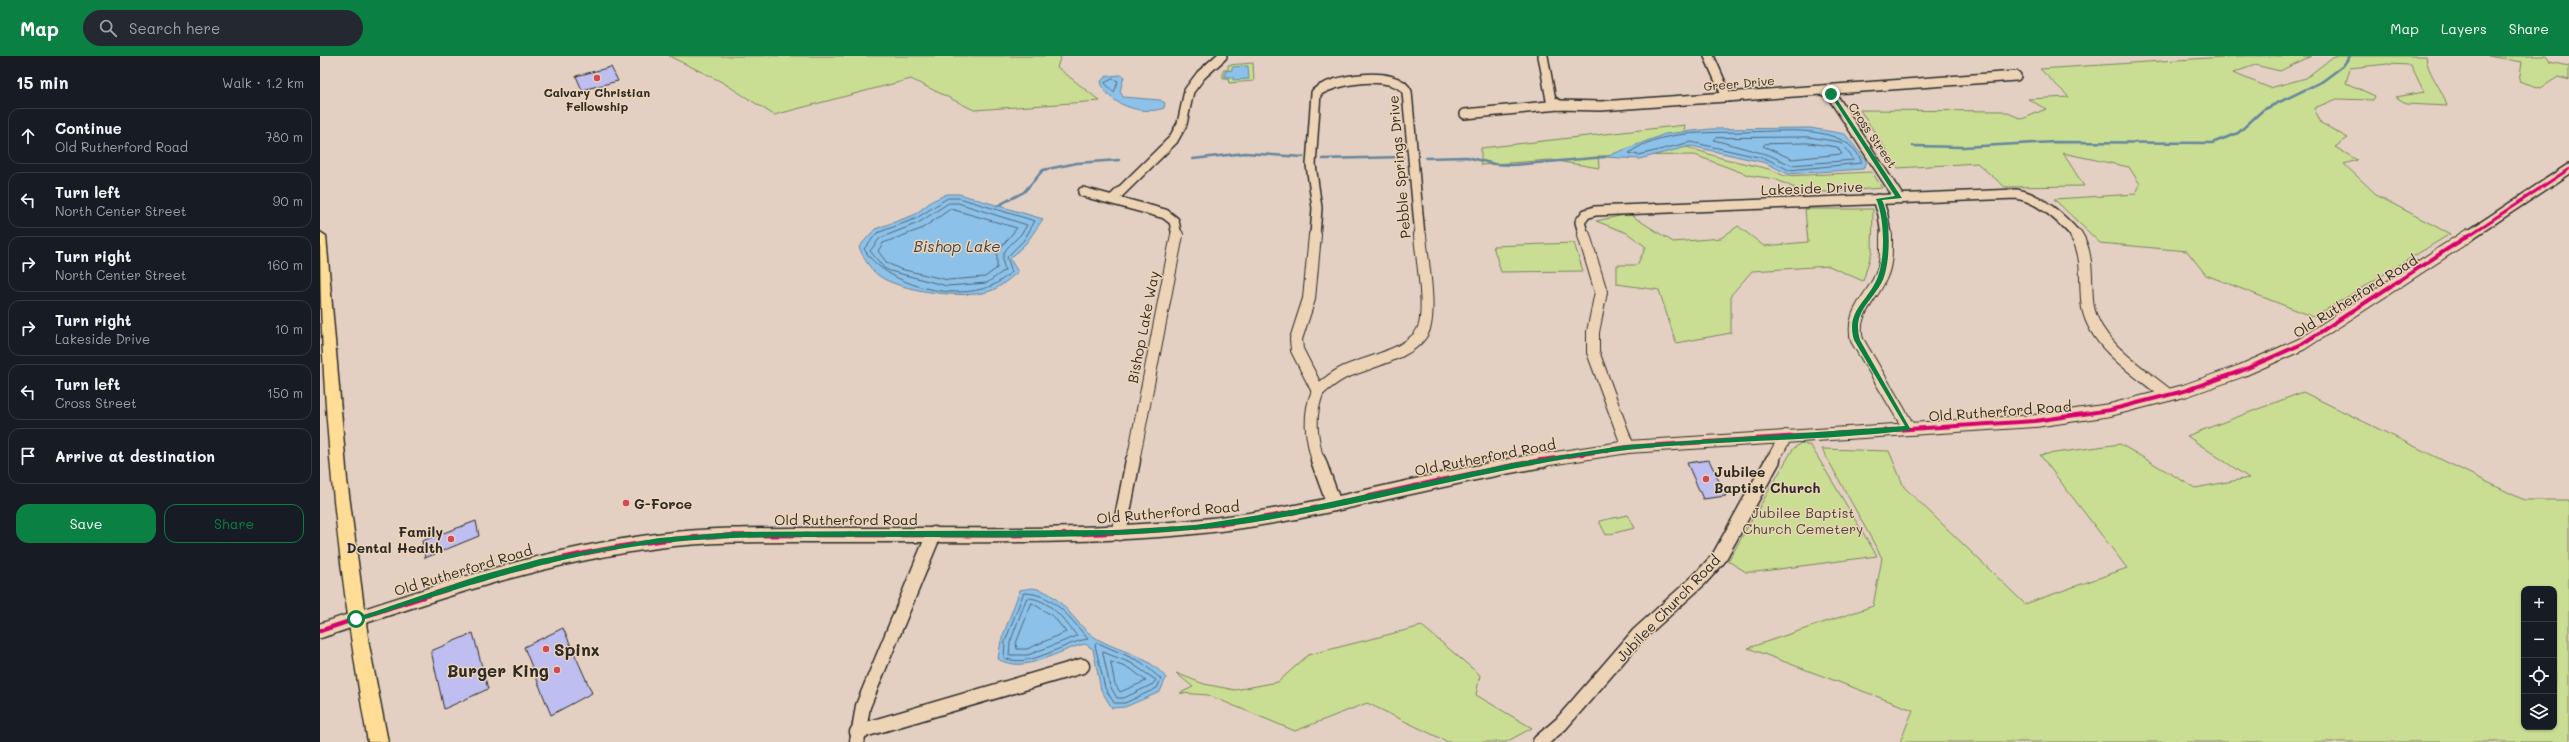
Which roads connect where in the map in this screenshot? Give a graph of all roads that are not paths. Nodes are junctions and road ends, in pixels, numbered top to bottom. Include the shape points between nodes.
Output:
1 (1222, 56) edge
2 (1543, 56) edge
3 (1709, 56) edge
4 (2016, 76) dead end
5 (1822, 90) junction
6 (1727, 97) junction
7 (1560, 106) junction
8 (1464, 114) dead end
9 (2569, 169) edge
10 (1083, 192) dead end
11 (1899, 198) junction
12 (1113, 199) junction
13 (1878, 199) junction
14 (320, 236) edge
15 (321, 272) edge
16 (1318, 391) junction
17 (2168, 395) junction
18 (1909, 428) junction
19 (1786, 436) junction
20 (1628, 447) junction
21 (1334, 504) junction
22 (1119, 533) junction
23 (934, 534) junction
24 (356, 619) junction
25 (320, 631) edge
26 (1082, 666) dead end
27 (857, 737) edge
28 (378, 742) edge
29 (1540, 742) edge

1 - 12 street via 1201,75 1189,91 1182,124 1173,140
2 - 7 street via 1551,100
3 - 6 street
4 - 5 street, Greer Drive
5 - 6 street, Greer Drive
5 - 11 street, Cross Street via 1831,94
6 - 7 street, Greer Drive via 1601,106
7 - 8 street, Greer Drive
9 - 17 street, Old Rutherford Road via 2322,333 2242,371
10 - 12 street, Bishop Lake Way
11 - 13 street, Lakeside Drive
11 - 17 street, Lakeside Drive via 2016,194 2037,200 2073,232 2081,244 2090,316 2095,328
12 - 22 street, Bishop Lake Way via 1165,214 1174,221 1177,234
13 - 18 street via 1884,210 1885,265 1879,282 1856,316 1854,328 1857,340
13 - 20 street, Lakeside Drive via 1620,209 1595,211 1583,216 1580,225 1601,292 1593,332 1593,352
14 - 15 main road
15 - 24 main road
16 - 16 street, Pebble Springs Drive via 1336,376 1402,349 1416,339 1425,326 1425,298 1408,96 1404,87 1392,80 1333,83 1320,87 1316,93 1311,165 1317,208 1313,267 1309,299 1298,327 1296,344 1306,371
16 - 21 street via 1312,405 1310,430
17 - 18 street, Old Rutherford Road via 2110,410 2059,418
18 - 19 street, Old Rutherford Road
19 - 20 street, Old Rutherford Road
19 - 29 street, Jubilee Church Road via 1718,559 1638,635 1561,724
20 - 21 street, Old Rutherford Road via 1513,465
21 - 22 street, Old Rutherford Road via 1246,521
22 - 23 street, Old Rutherford Road
23 - 24 street, Old Rutherford Road via 735,535 659,540 540,562 481,578
23 - 27 street via 863,706
24 - 25 street, Old Rutherford Road
24 - 28 main road
26 - 27 street

